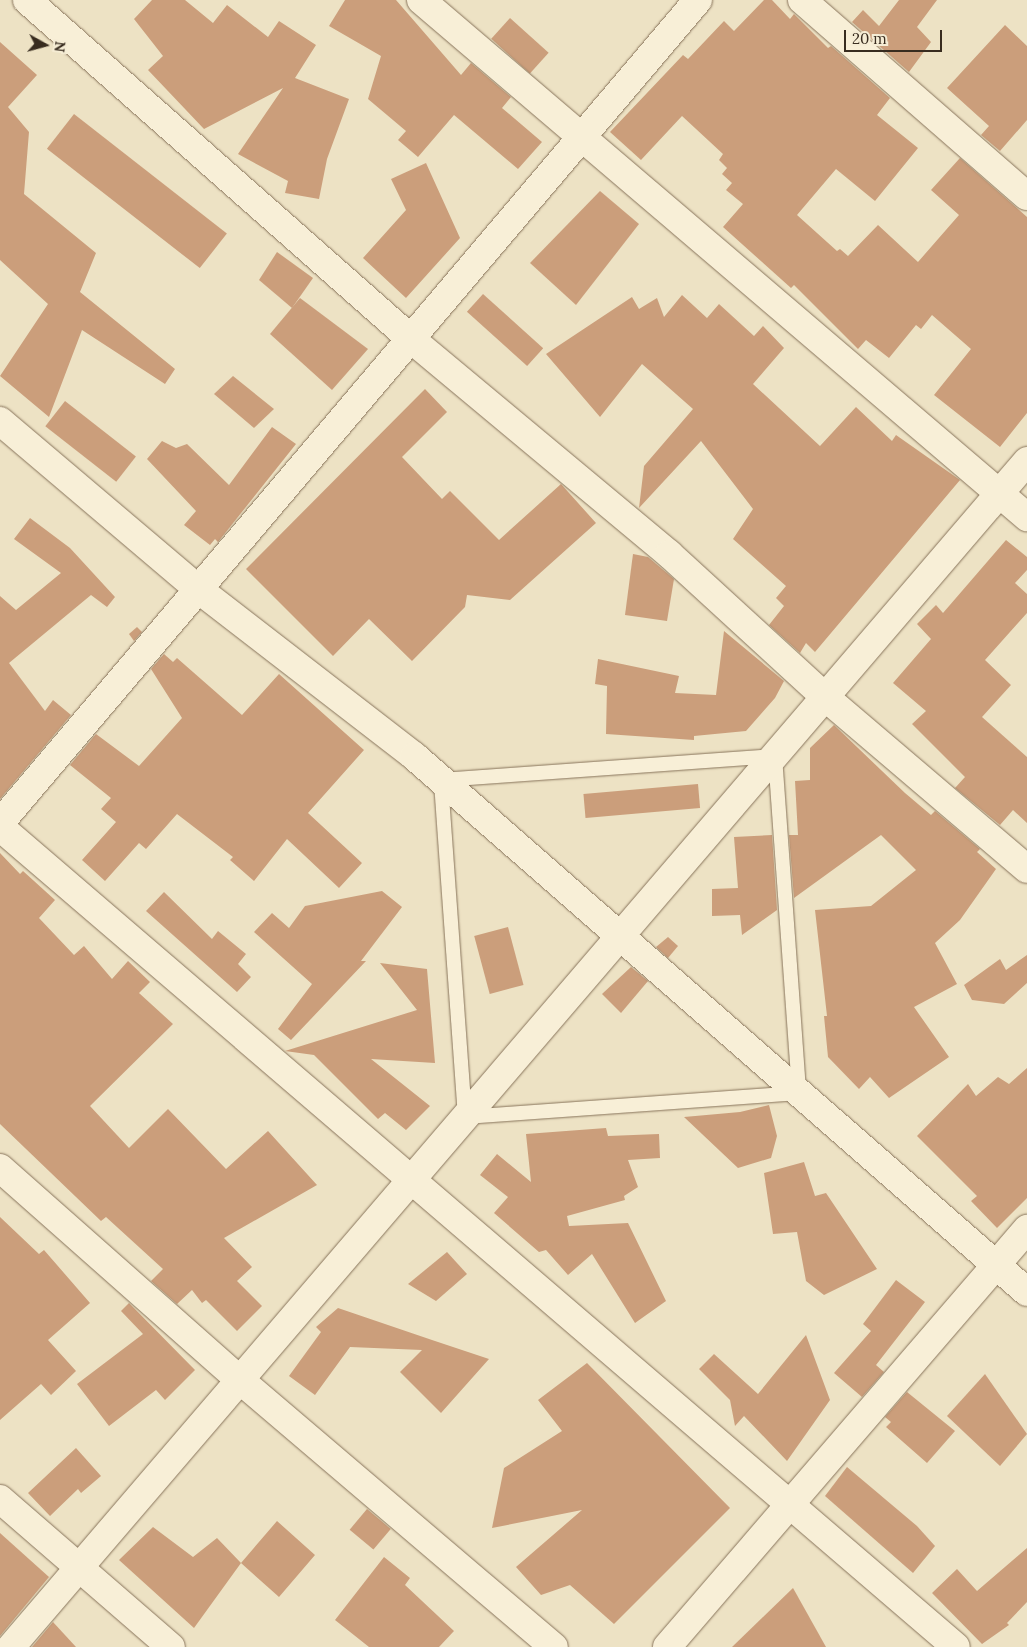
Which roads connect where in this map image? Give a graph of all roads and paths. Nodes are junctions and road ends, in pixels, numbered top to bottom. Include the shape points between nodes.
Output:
1 (27, 0) edge
2 (422, 0) edge
3 (698, 0) edge
4 (802, 0) edge
5 (582, 136) junction
6 (1027, 196) edge
7 (411, 339) junction
8 (0, 421) edge
9 (1027, 461) edge
10 (1000, 493) junction
11 (1027, 517) edge
12 (198, 589) junction
13 (825, 696) junction
14 (775, 756) junction
15 (441, 780) junction
16 (0, 823) edge
17 (0, 828) edge
18 (1027, 869) edge
19 (620, 937) junction
20 (798, 1093) junction
21 (465, 1117) junction
22 (0, 1168) edge
23 (412, 1179) junction
24 (1027, 1229) edge
25 (995, 1265) junction
26 (1027, 1292) edge
27 (240, 1380) junction
28 (0, 1499) edge
29 (790, 1504) junction
30 (79, 1567) junction
31 (11, 1647) edge
32 (171, 1647) edge
33 (554, 1647) edge
34 (667, 1647) edge
35 (956, 1647) edge

1 - 7 street
2 - 5 street
3 - 5 street
4 - 6 street
5 - 7 street
5 - 10 street
7 - 12 street
7 - 13 street via 669,554
8 - 12 street
9 - 10 street
10 - 11 street
10 - 13 street
12 - 15 street
12 - 16 street
13 - 14 street
13 - 18 street
14 - 15 lane
14 - 19 street
14 - 20 lane
15 - 19 street
15 - 21 lane
17 - 23 street
19 - 20 street
19 - 21 street
20 - 21 lane
20 - 25 street
21 - 23 street
22 - 27 street
23 - 27 street
23 - 29 street
24 - 25 street
25 - 26 street
25 - 29 street
27 - 30 street
27 - 33 street
28 - 30 street
29 - 34 street
29 - 35 street
30 - 31 street
30 - 32 street

